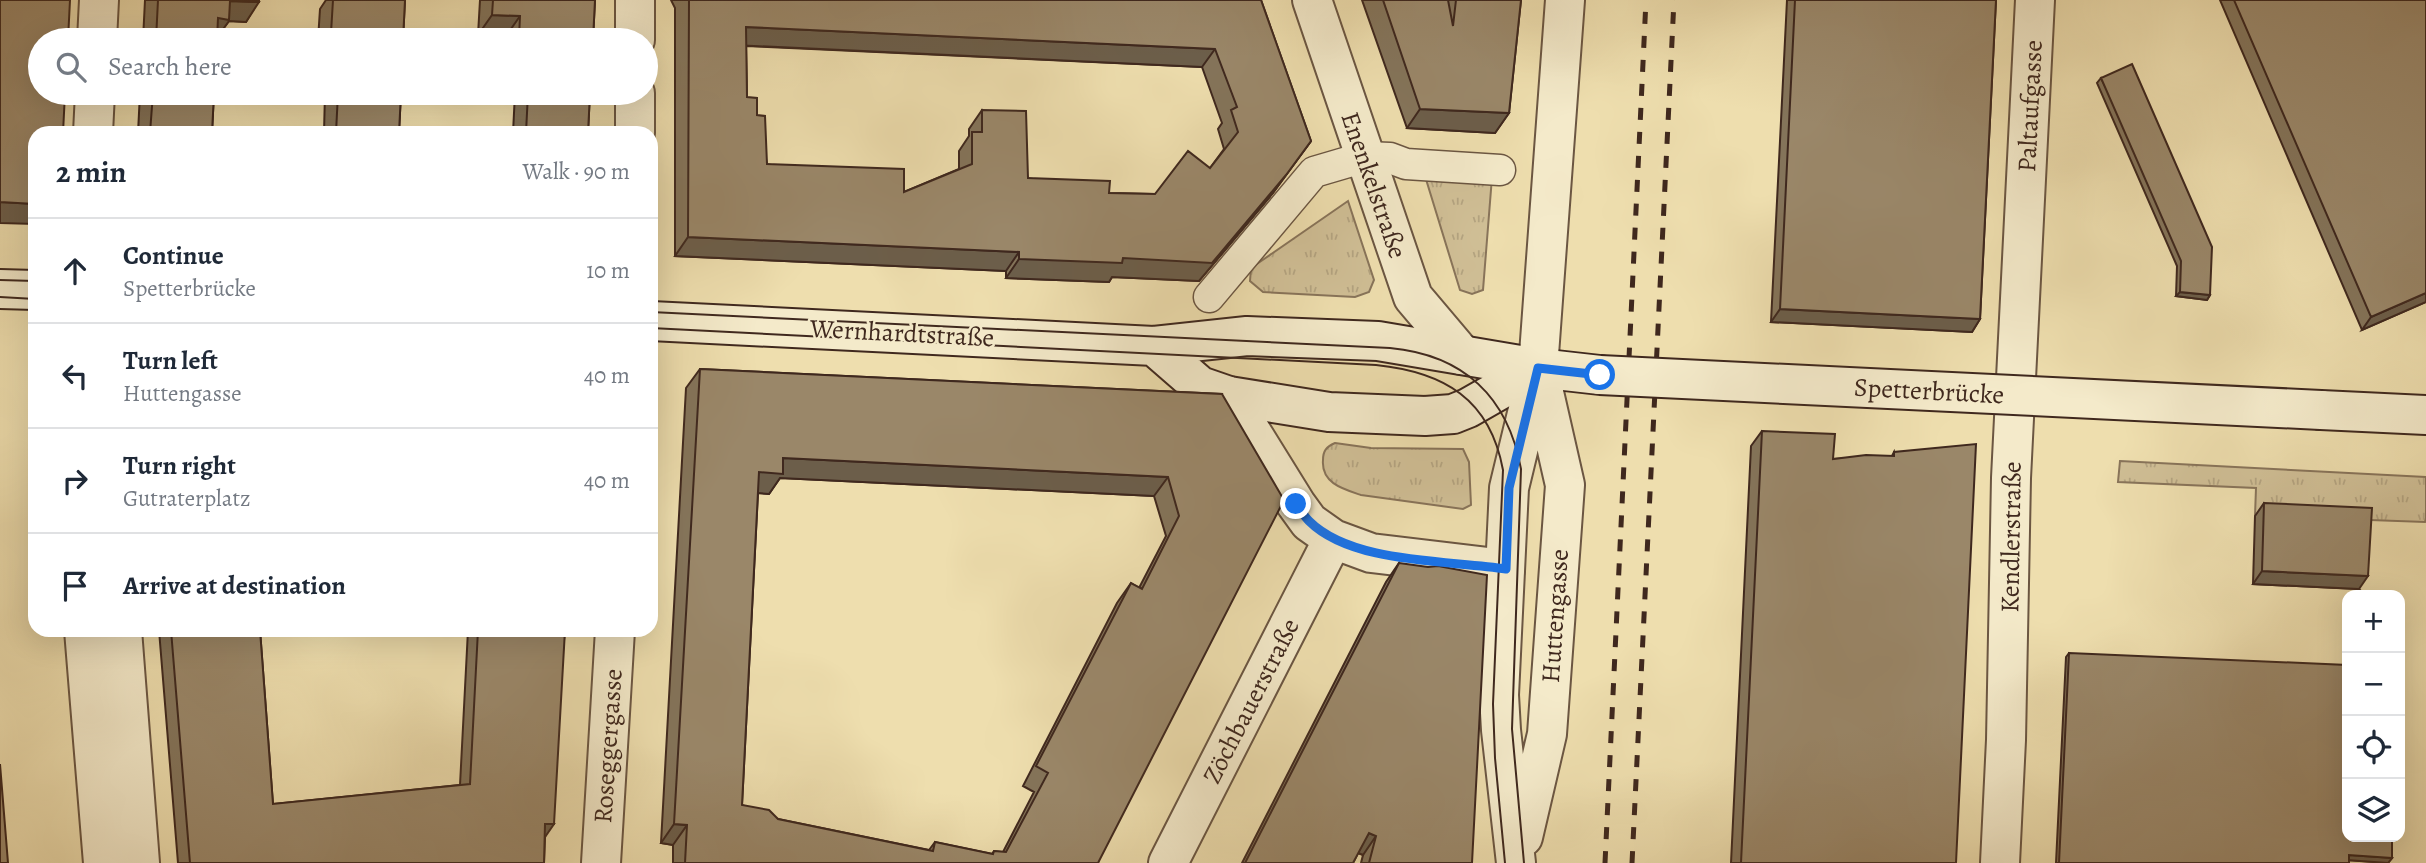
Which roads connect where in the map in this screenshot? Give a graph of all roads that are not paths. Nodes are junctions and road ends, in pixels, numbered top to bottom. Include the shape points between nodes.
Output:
1 (99, 0) edge
2 (635, 0) edge
3 (1312, 0) edge
4 (1565, 0) edge
5 (2035, 0) edge
6 (98, 28) edge
7 (635, 28) edge
8 (94, 105) edge
9 (635, 105) edge
10 (93, 126) edge
11 (635, 126) edge
12 (1365, 157) junction
13 (1500, 170) dead end
14 (2025, 211) joint
15 (0, 289) edge
16 (28, 290) edge
17 (1209, 297) edge
18 (658, 321) edge
19 (1154, 346) junction
20 (1462, 355) junction
21 (1538, 368) junction
22 (1229, 396) junction
23 (2426, 415) edge
24 (1333, 539) junction
25 (1506, 569) junction
26 (85, 637) edge
27 (123, 637) edge
28 (615, 637) edge
29 (103, 863) edge
30 (140, 863) edge
31 (601, 863) edge
32 (1168, 863) edge
33 (1517, 863) edge
34 (2000, 863) edge

1 - 6 street
2 - 7 street
3 - 12 street, Enenkelstraße
4 - 21 street, Huttengasse
5 - 14 street, Paltaufgasse
8 - 10 street
9 - 11 street
12 - 13 street
12 - 17 street via 1314,172
12 - 20 street, Enenkelstraße via 1413,297
14 - 34 street, Kendlerstraße via 2011,478
15 - 16 street
18 - 19 street, Wernhardtstraße
19 - 20 street, Wernhardtstraße via 1247,336 1316,338 1378,341
19 - 22 street via 1200,386
20 - 21 street, Wernhardtstraße
21 - 22 street via 1453,414 1329,412
21 - 23 street, Spetterbrücke, bridge via 1600,375
21 - 25 street, Huttengasse via 1509,488
21 - 33 street, Huttengasse via 1565,485 1547,734
22 - 24 street via 1309,522
24 - 25 street via 1371,553
24 - 32 street, Zöchbauerstraße
25 - 33 street, Huttengasse via 1499,695
26 - 29 street
27 - 30 street
28 - 31 street, Roseggergasse

